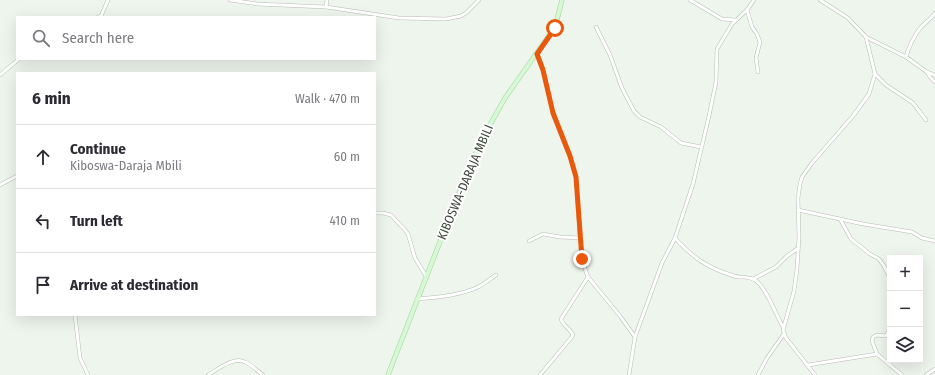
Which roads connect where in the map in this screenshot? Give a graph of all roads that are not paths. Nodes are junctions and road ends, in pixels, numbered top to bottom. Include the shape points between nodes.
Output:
1 (108, 0) edge
2 (230, 0) edge
3 (327, 0) edge
4 (479, 0) edge
5 (562, 0) edge
6 (690, 0) edge
7 (754, 0) edge
8 (820, 0) edge
9 (326, 7) junction
10 (747, 10) junction
11 (935, 13) edge
12 (101, 16) edge
13 (735, 20) junction
14 (596, 27) dead end
15 (866, 37) junction
16 (537, 54) junction
17 (906, 57) junction
18 (18, 60) edge
19 (758, 72) dead end
20 (927, 72) junction
21 (875, 74) junction
22 (0, 75) edge
23 (935, 75) edge
24 (935, 82) edge
25 (926, 120) dead end
26 (701, 147) junction
27 (16, 177) edge
28 (0, 185) edge
29 (798, 210) junction
30 (376, 213) edge
31 (840, 218) junction
32 (580, 238) junction
33 (675, 238) junction
34 (529, 241) dead end
35 (935, 241) edge
36 (798, 248) junction
37 (887, 272) edge
38 (496, 275) dead end
39 (426, 276) junction
40 (588, 277) junction
41 (753, 279) junction
42 (417, 299) junction
43 (75, 316) edge
44 (787, 316) junction
45 (777, 317) junction
46 (783, 327) junction
47 (784, 334) junction
48 (887, 334) edge
49 (635, 337) junction
50 (877, 354) junction
51 (808, 365) junction
52 (935, 370) edge
53 (88, 375) edge
54 (208, 375) edge
55 (263, 375) edge
56 (388, 375) edge
57 (540, 375) edge
58 (629, 375) edge
59 (758, 375) edge
60 (815, 375) edge
61 (902, 375) edge
62 (926, 375) edge

1 - 12 street
2 - 9 street via 257,4
3 - 9 street
4 - 9 street via 461,16 446,19 399,18
5 - 16 main road, KIBOSWA-DARAJA MBILI via 555,28
6 - 13 street via 722,19
7 - 10 street
8 - 15 street via 848,18
10 - 13 street
10 - 19 street via 760,42 756,58
11 - 17 street via 913,38
13 - 26 street via 717,49 716,82
14 - 26 street via 634,111 681,143
15 - 17 street
15 - 21 street
16 - 32 street via 553,113 574,168
16 - 39 main road, KIBOSWA-DARAJA MBILI via 505,98 481,141
17 - 20 street
18 - 22 street
20 - 23 street
20 - 24 street
21 - 25 street via 886,85 913,103
21 - 29 street via 867,97 802,177
26 - 33 street via 693,184
27 - 28 street
29 - 31 street
29 - 36 street
30 - 39 street via 391,215 405,230 415,258
31 - 35 street via 912,232
31 - 37 street via 851,239 879,259
32 - 34 street via 543,234
32 - 40 street via 582,259
33 - 41 street via 692,256 712,268 736,277
33 - 49 street via 662,262
36 - 41 street via 776,267
36 - 44 street via 794,291
38 - 42 street via 479,287 465,292
39 - 42 main road, KIBOSWA-DARAJA MBILI
40 - 49 street
40 - 57 street via 561,318 573,335
41 - 45 street via 761,287
42 - 56 main road, KIBOSWA-DARAJA MBILI
43 - 53 street via 80,358
44 - 45 street
44 - 46 street
45 - 46 street
46 - 47 street
47 - 51 street
47 - 59 street
48 - 50 street via 873,337
49 - 58 street
50 - 51 street
50 - 61 street
51 - 60 street
52 - 62 street
54 - 55 street via 231,362 241,360

